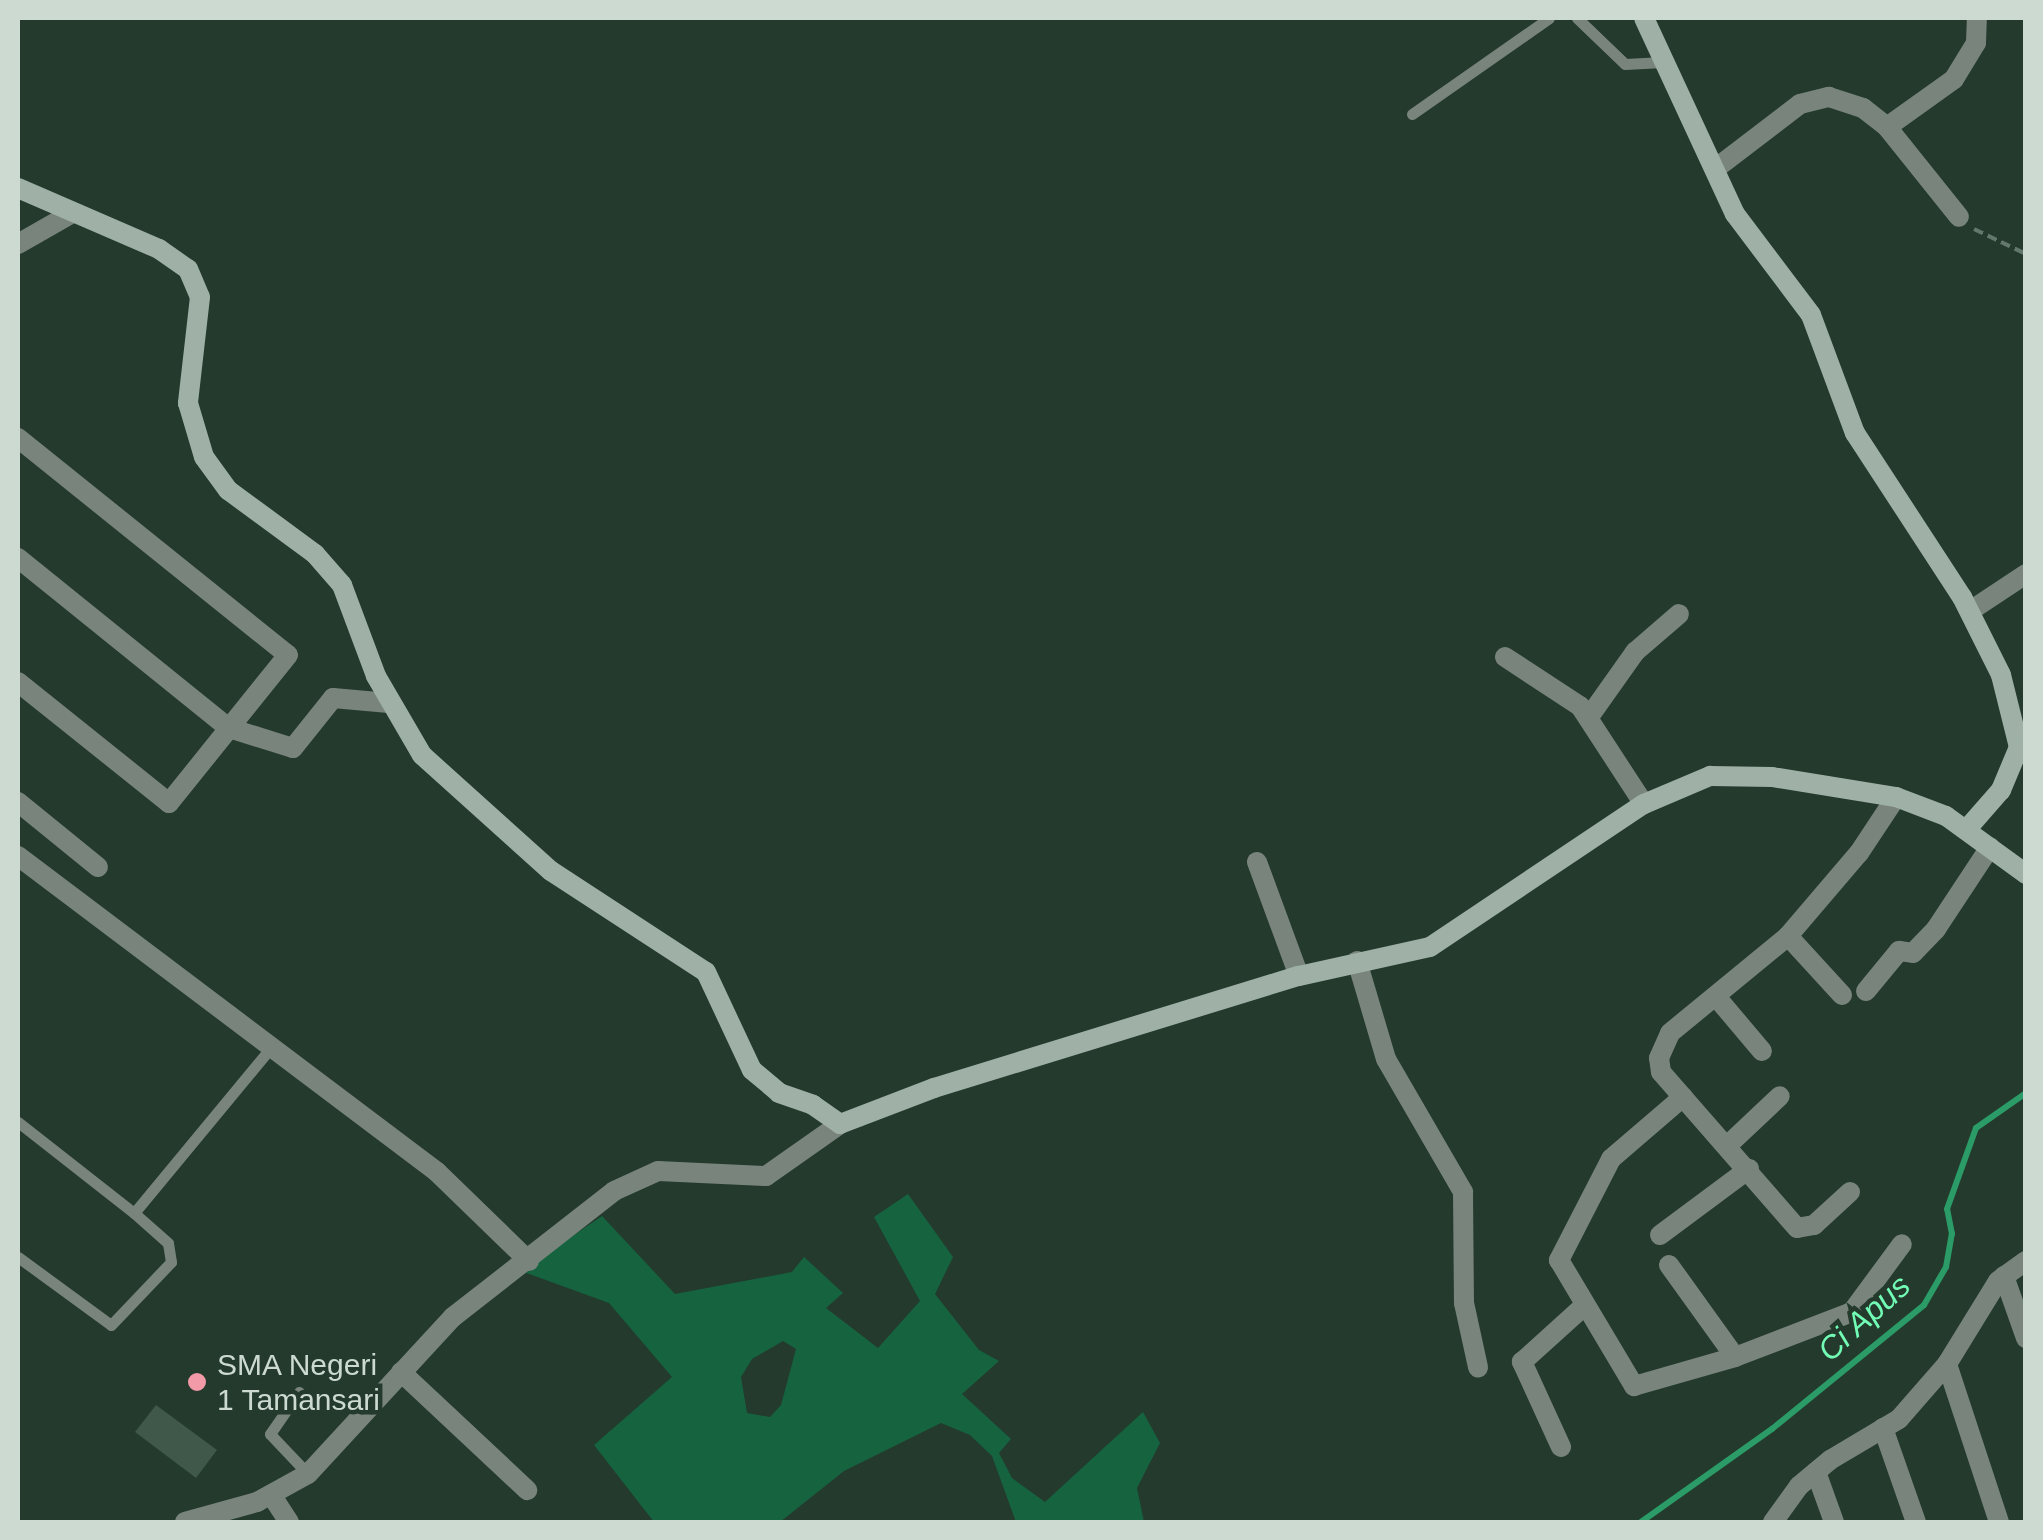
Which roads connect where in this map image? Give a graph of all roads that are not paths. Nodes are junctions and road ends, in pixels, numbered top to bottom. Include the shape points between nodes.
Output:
1 (1549, 18) edge
2 (1577, 18) edge
3 (1977, 18) edge
4 (1643, 22) edge
5 (1663, 62) junction
6 (1412, 114) dead end
7 (1887, 127) junction
8 (1714, 169) junction
9 (18, 188) edge
10 (74, 212) junction
11 (1958, 217) road end
12 (18, 244) edge
13 (18, 438) edge
14 (18, 558) edge
15 (2026, 574) edge
16 (1970, 611) junction
17 (1679, 614) dead end
18 (1505, 658) dead end
19 (18, 682) edge
20 (389, 704) junction
21 (1589, 717) junction
22 (229, 728) junction
23 (2017, 768) edge
24 (1896, 797) junction
25 (18, 802) edge
26 (1644, 804) junction
27 (1967, 829) junction
28 (1990, 847) junction
29 (18, 856) edge
30 (1257, 862) dead end
31 (98, 867) dead end
32 (2026, 874) edge
33 (1788, 936) junction
34 (1357, 960) junction
35 (1299, 976) junction
36 (1866, 991) dead end
37 (1842, 995) dead end
38 (1718, 999) junction
39 (268, 1050) junction
40 (1762, 1051) dead end
41 (1780, 1096) dead end
42 (1683, 1097) junction
43 (18, 1122) edge
44 (840, 1124) junction
45 (1728, 1145) junction
46 (1748, 1169) junction
47 (1850, 1192) dead end
48 (134, 1212) junction
49 (1660, 1235) dead end
50 (1902, 1244) dead end
51 (18, 1257) edge
52 (529, 1261) junction
53 (2026, 1261) edge
54 (1669, 1265) dead end
55 (2004, 1276) junction
56 (1585, 1304) junction
57 (2026, 1338) edge
58 (1734, 1357) junction
59 (1948, 1364) junction
60 (1478, 1367) dead end
61 (400, 1372) junction
62 (299, 1392) dead end
63 (1883, 1428) junction
64 (1561, 1447) dead end
65 (1816, 1472) junction
66 (308, 1474) junction
67 (526, 1490) dead end
68 (272, 1496) junction
69 (185, 1522) edge
70 (288, 1522) edge
71 (1773, 1522) edge
72 (1834, 1522) edge
73 (1916, 1522) edge
74 (2000, 1522) edge

1 - 6 lane
2 - 5 lane via 1625,64
3 - 7 street via 1976,43 1954,79
4 - 5 main road
5 - 8 main road
7 - 8 street via 1846,101 1816,98
7 - 11 street
8 - 16 main road via 1734,214 1789,278 1822,335 1840,400 1867,454
9 - 10 main road
10 - 12 street
10 - 20 main road via 175,258 196,280 188,402 204,457 246,506 328,567
13 - 22 street via 288,655
14 - 22 street
15 - 16 street
16 - 23 main road via 2018,730
17 - 21 street via 1634,652
18 - 21 street via 1572,698
19 - 22 street via 169,803
20 - 22 street via 333,698 293,748
20 - 44 main road via 422,755 486,819 600,907 706,972 744,1056 766,1083
21 - 26 street
23 - 27 main road
24 - 26 main road via 1729,774 1692,781
24 - 27 main road
24 - 33 street via 1859,853
25 - 31 street
26 - 34 main road via 1444,940
27 - 28 main road
28 - 32 main road
28 - 36 street via 1936,929 1913,953 1899,951
29 - 39 street
30 - 35 street
33 - 37 street
33 - 38 street
34 - 35 main road
34 - 60 street via 1386,1059 1464,1192 1464,1303
35 - 44 main road via 934,1088
38 - 40 street
38 - 42 street via 1670,1033 1659,1058 1661,1072
39 - 48 lane
39 - 52 street via 437,1172
41 - 45 street
42 - 45 street
42 - 56 street via 1611,1160 1559,1260
43 - 48 lane
44 - 52 street via 766,1176 642,1176
45 - 46 street
46 - 47 street via 1796,1228 1814,1225
46 - 49 street
48 - 51 lane via 168,1243 170,1262 112,1325
50 - 58 street via 1852,1312
52 - 61 street via 474,1298
53 - 55 street
54 - 58 street
55 - 57 street
55 - 59 street
56 - 58 street via 1634,1386
56 - 64 street via 1522,1362
59 - 63 street
59 - 74 street
61 - 66 street
61 - 67 street
62 - 66 lane via 270,1434
63 - 65 street
63 - 73 street
65 - 71 street
65 - 72 street
66 - 68 street
68 - 69 street
68 - 70 street

